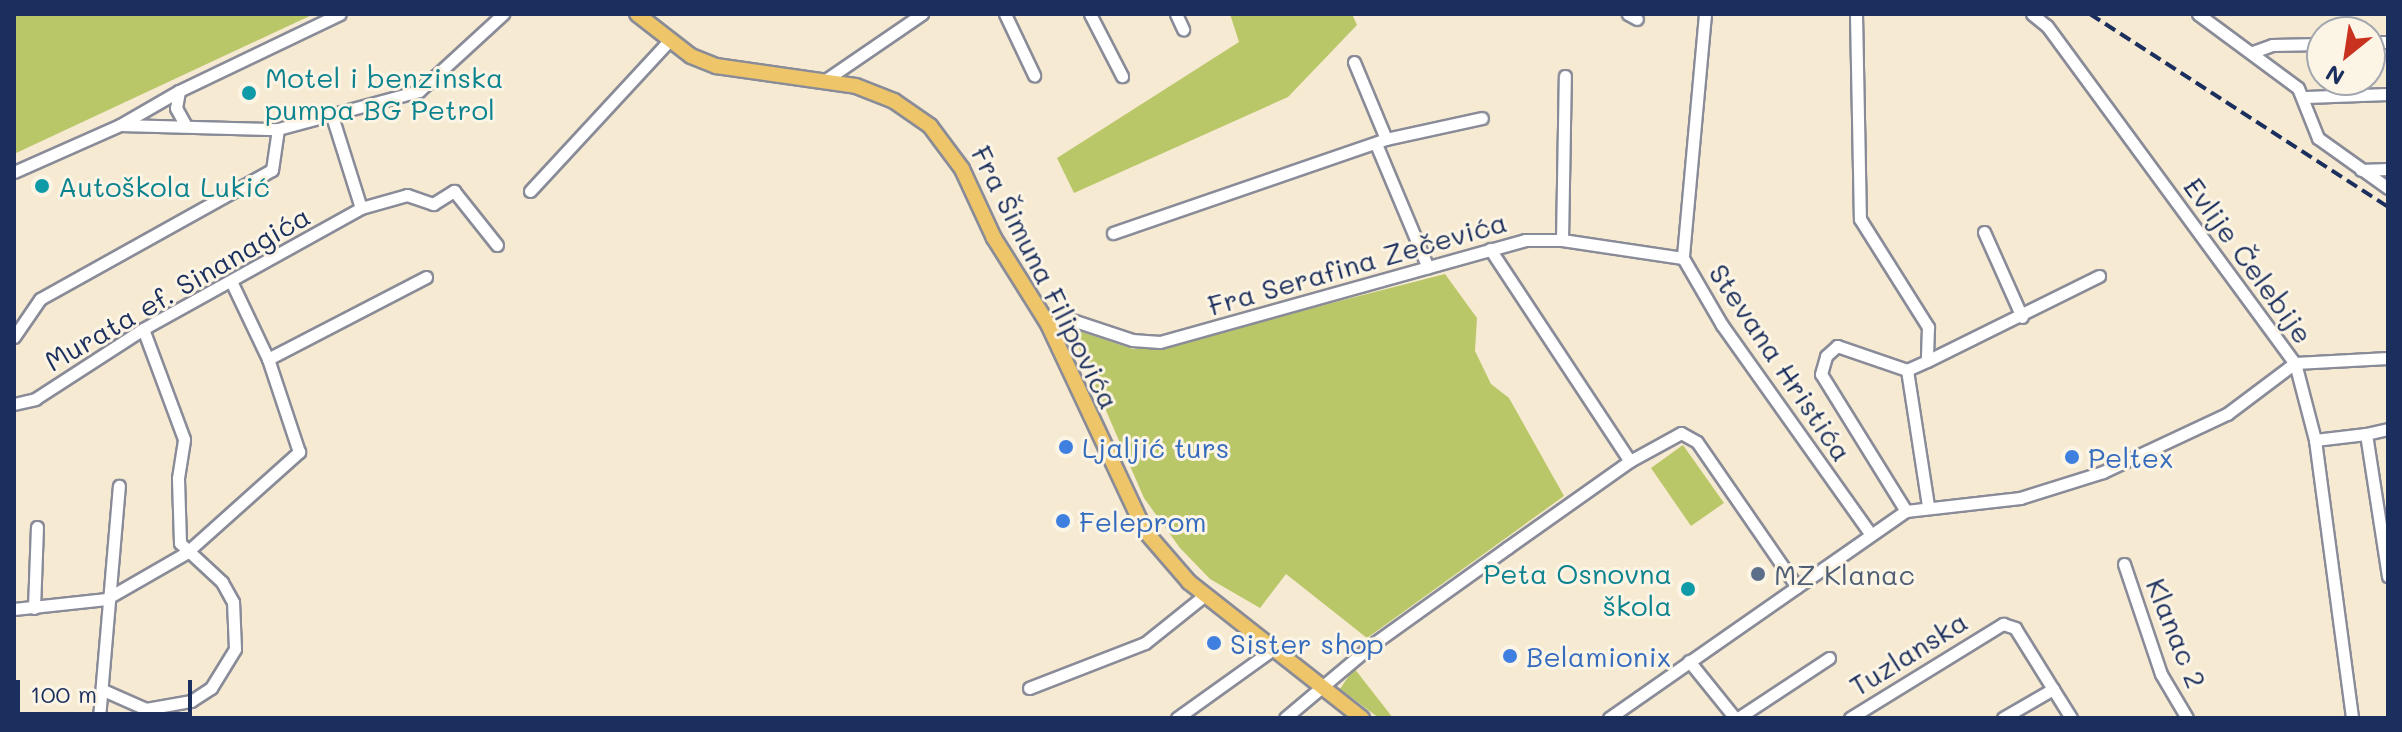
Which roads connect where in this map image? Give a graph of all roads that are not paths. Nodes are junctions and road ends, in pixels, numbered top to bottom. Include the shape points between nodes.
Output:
1 (340, 14) edge
2 (503, 14) edge
3 (637, 14) edge
4 (922, 14) edge
5 (1005, 14) edge
6 (1090, 14) edge
7 (1176, 14) edge
8 (1705, 14) edge
9 (1856, 14) edge
10 (2032, 14) edge
11 (2198, 14) edge
12 (1183, 29) dead end
13 (669, 41) junction
14 (2306, 44) edge
15 (2253, 52) junction
16 (1354, 62) dead end
17 (1034, 75) dead end
18 (1122, 76) dead end
19 (1565, 76) dead end
20 (824, 81) junction
21 (179, 91) junction
22 (2388, 94) edge
23 (2306, 97) junction
24 (332, 116) junction
25 (1482, 118) dead end
26 (185, 124) junction
27 (120, 125) junction
28 (278, 129) junction
29 (1381, 142) junction
30 (2388, 169) edge
31 (2360, 170) junction
32 (14, 172) edge
33 (2388, 188) edge
34 (530, 191) dead end
35 (361, 208) junction
36 (1984, 232) dead end
37 (1113, 233) dead end
38 (1562, 240) junction
39 (497, 245) dead end
40 (1490, 249) junction
41 (1683, 258) junction
42 (1428, 268) junction
43 (2099, 276) dead end
44 (426, 277) dead end
45 (231, 281) junction
46 (2022, 317) junction
47 (1048, 324) junction
48 (143, 329) junction
49 (14, 337) edge
50 (2388, 358) edge
51 (268, 359) junction
52 (1927, 361) junction
53 (2295, 363) junction
54 (1907, 370) junction
55 (14, 404) edge
56 (2388, 429) edge
57 (2366, 434) junction
58 (2315, 440) junction
59 (1630, 461) junction
60 (119, 486) dead end
61 (1928, 505) junction
62 (1906, 511) junction
63 (37, 527) dead end
64 (1871, 535) junction
65 (186, 553) junction
66 (2386, 556) edge
67 (2124, 564) dead end
68 (2388, 576) edge
69 (1797, 587) junction
70 (1205, 595) junction
71 (106, 599) junction
72 (34, 608) junction
73 (14, 609) edge
74 (1272, 650) junction
75 (1829, 658) dead end
76 (1689, 661) junction
77 (1321, 686) junction
78 (1029, 688) dead end
79 (2053, 689) junction
80 (103, 690) junction
81 (99, 718) edge
82 (1177, 718) edge
83 (1285, 718) edge
84 (1362, 718) edge
85 (1609, 718) edge
86 (1737, 718) edge
87 (1850, 718) edge
88 (2003, 718) edge
89 (2071, 718) edge
90 (2187, 718) edge
91 (2352, 718) edge

1 - 21 street
2 - 24 street via 419,91
3 - 13 main road, Fra Šimuna Filipovića
4 - 20 street
5 - 17 street
6 - 18 street
7 - 12 street
8 - 41 street, Stevana Hristića
9 - 52 street via 1860,219 1928,327
10 - 53 street, Evlije Čelebije via 2047,26
11 - 15 street
13 - 20 main road, Fra Šimuna Filipovića via 716,66
13 - 34 street
14 - 15 street via 2272,45
15 - 23 street
16 - 29 street
19 - 38 street
20 - 47 main road, Fra Šimuna Filipovića via 894,101 948,145 994,238
21 - 26 street via 176,108
21 - 27 street
22 - 23 street
23 - 31 street via 2318,138
24 - 28 street
24 - 35 street
25 - 29 street
26 - 27 street
26 - 28 street
27 - 32 street
28 - 49 street via 272,170 40,299
29 - 37 street
29 - 42 street
30 - 31 street
31 - 33 street
35 - 39 street, Murata ef. Sinanagića via 407,195 433,204 454,191
35 - 45 street, Murata ef. Sinanagića
36 - 46 street
38 - 40 street, Fra Serafina Zečevića via 1525,240
38 - 41 street, Fra Serafina Zečevića
40 - 42 street, Fra Serafina Zečevića
40 - 59 street
41 - 64 street, Stevana Hristića via 1722,325
42 - 47 street, Fra Serafina Zečevića via 1160,342 1132,340 1069,319
43 - 46 street
44 - 51 street
45 - 48 street, Murata ef. Sinanagića
45 - 51 street
46 - 52 street
47 - 70 main road, Fra Šimuna Filipovića via 1145,531
48 - 55 street, Murata ef. Sinanagića via 35,399
48 - 65 street via 184,439 178,491 180,543
50 - 53 street
51 - 65 street via 299,452
52 - 54 street
53 - 58 street, Evlije Čelebije
53 - 61 street via 2227,414 2103,472 2020,498
54 - 61 street
54 - 62 street via 1837,346 1826,356 1821,374
56 - 57 street
57 - 58 street
57 - 66 street
58 - 91 street, Evlije Čelebije
59 - 69 street via 1681,433 1697,442
59 - 77 street
60 - 71 street
61 - 62 street
62 - 64 street
63 - 72 street
64 - 69 street
65 - 71 street
65 - 80 street via 222,582 233,602 235,649 226,670 201,695 169,708 146,709
66 - 68 street
67 - 90 street, Klanac 2 via 2161,674
69 - 76 street
70 - 74 main road, Fra Šimuna Filipovića
70 - 78 street via 1145,643
71 - 72 street
71 - 80 street
72 - 73 street
74 - 77 main road, Fra Šimuna Filipovića
74 - 82 street
75 - 86 street
76 - 85 street
76 - 86 street
77 - 83 street
77 - 84 main road, Fra Šimuna Filipovića
79 - 87 street, Tuzlanska via 2015,628 2003,624
79 - 88 street
79 - 89 street, Tuzlanska
80 - 81 street

